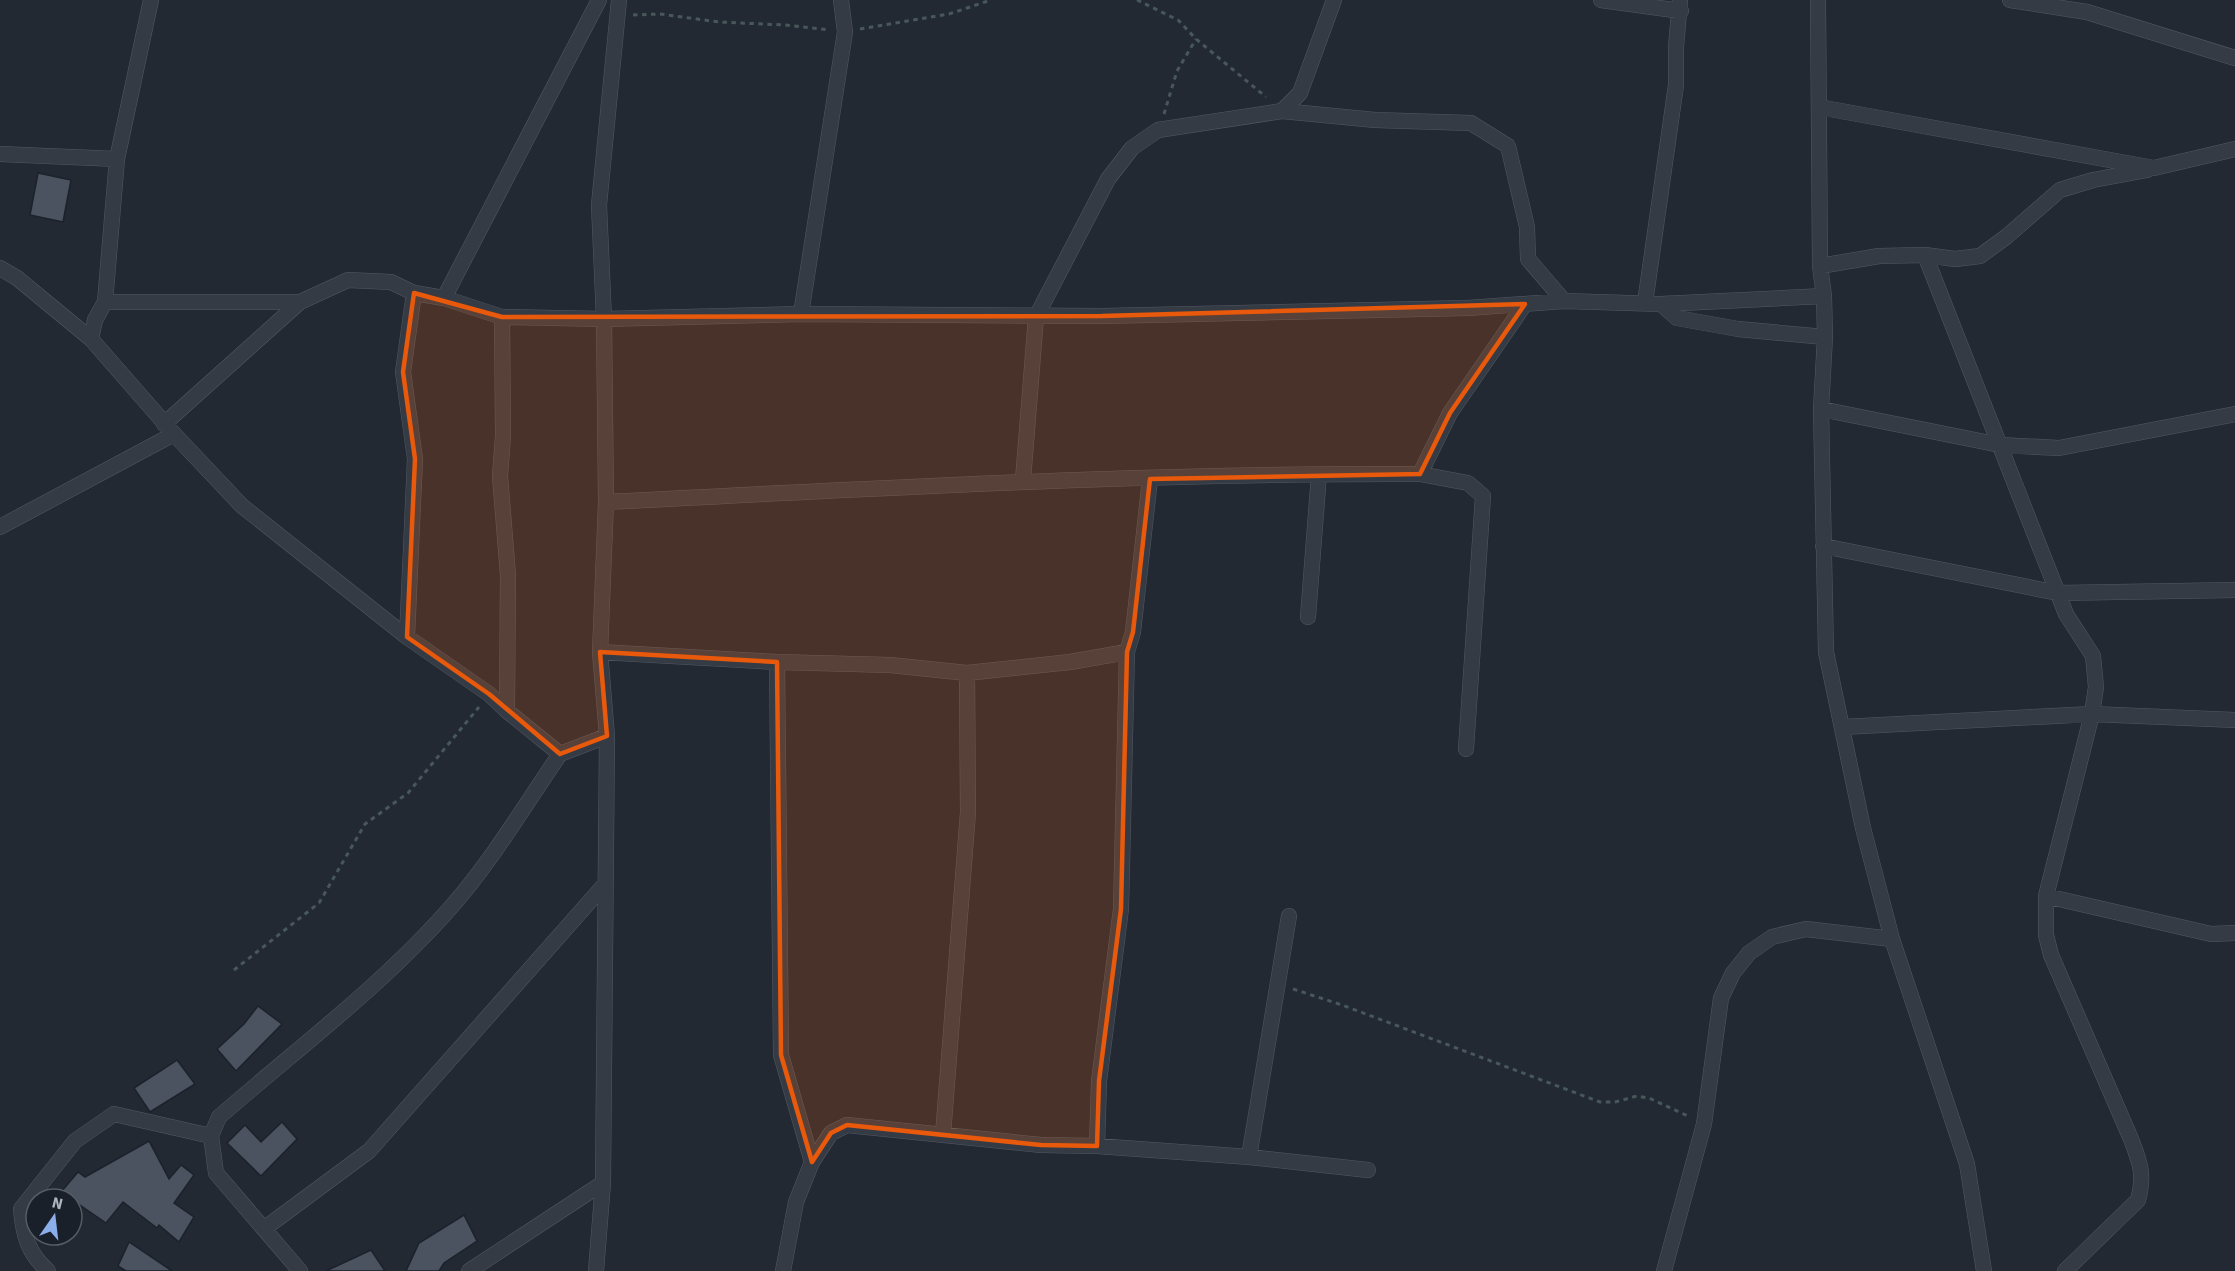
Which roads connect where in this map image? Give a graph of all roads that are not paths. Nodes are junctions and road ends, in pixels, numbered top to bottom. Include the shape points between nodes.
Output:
1 (151, 0) edge
2 (599, 0) edge
3 (841, 0) edge
4 (1334, 0) edge
5 (1601, 0) edge
6 (1818, 0) edge
7 (2010, 0) edge
8 (1680, 6) edge
9 (619, 8) edge
10 (2235, 58) edge
11 (1819, 106) junction
12 (1282, 111) junction
13 (2235, 148) edge
14 (0, 154) edge
15 (117, 159) junction
16 (2154, 168) junction
17 (1925, 255) junction
18 (1820, 266) junction
19 (0, 268) edge
20 (414, 293) junction
21 (1824, 296) junction
22 (444, 298) junction
23 (1564, 301) junction
24 (105, 302) junction
25 (300, 302) junction
26 (1645, 303) junction
27 (1526, 304) junction
28 (1661, 304) junction
29 (801, 314) junction
30 (502, 317) junction
31 (1036, 317) junction
32 (604, 319) junction
33 (1825, 337) junction
34 (91, 339) junction
35 (1821, 409) junction
36 (2235, 414) edge
37 (169, 429) junction
38 (2000, 445) junction
39 (1319, 474) junction
40 (1420, 474) junction
41 (1150, 478) junction
42 (1023, 480) junction
43 (606, 502) junction
44 (0, 527) edge
45 (1823, 546) junction
46 (2235, 590) edge
47 (2058, 592) junction
48 (1308, 617) dead end
49 (407, 636) junction
50 (600, 652) junction
51 (1127, 652) junction
52 (777, 662) junction
53 (966, 673) junction
54 (507, 711) junction
55 (2092, 714) junction
56 (2235, 720) edge
57 (1842, 727) junction
58 (607, 736) junction
59 (1466, 749) dead end
60 (560, 754) junction
61 (606, 883) junction
62 (2046, 896) junction
63 (1289, 915) dead end
64 (2235, 933) edge
65 (1892, 939) junction
66 (943, 1135) junction
67 (211, 1136) junction
68 (1097, 1146) junction
69 (1249, 1157) junction
70 (812, 1162) junction
71 (1368, 1170) dead end
72 (603, 1183) junction
73 (265, 1228) junction
74 (48, 1271) edge
75 (300, 1271) edge
76 (468, 1271) edge
77 (596, 1271) edge
78 (783, 1271) edge
79 (1664, 1271) edge
80 (1984, 1271) edge
81 (2065, 1271) edge

1 - 15 street
2 - 22 street
3 - 29 street via 845,32
4 - 12 street via 1300,93
5 - 8 street
6 - 11 street
7 - 10 street via 2087,12
8 - 26 street via 1676,85
9 - 32 street via 599,205
11 - 16 street
11 - 18 street
12 - 23 street via 1375,120 1471,123 1508,146 1527,227 1528,259
12 - 31 street via 1158,130 1132,148 1108,179
13 - 16 street
14 - 15 street
15 - 24 street
16 - 17 street via 2060,190 1980,256 1955,259
17 - 18 street via 1880,256
17 - 38 street
18 - 21 street
19 - 34 street
20 - 22 street
20 - 25 street via 391,282 348,280
20 - 49 street via 403,372 415,459
21 - 28 street
21 - 33 street
22 - 30 street
23 - 26 street
23 - 27 street
24 - 25 street
24 - 34 street
25 - 37 street
26 - 28 street
27 - 31 street
27 - 40 street via 1450,413
28 - 33 street via 1677,318 1738,329
29 - 31 street
29 - 32 street
30 - 32 street
30 - 54 street via 500,476 508,575
31 - 42 street
32 - 43 street
33 - 35 street
34 - 37 street
35 - 38 street
35 - 45 street
36 - 38 street via 2059,448
37 - 44 street
37 - 49 street via 242,506
38 - 47 street
39 - 40 street
39 - 41 street
39 - 48 street
40 - 59 street via 1468,483 1483,496
41 - 42 street
41 - 51 street via 1133,632
42 - 43 street
43 - 50 street
45 - 47 street
45 - 57 street via 1826,652
46 - 47 street
47 - 55 street via 2066,614 2093,656 2096,687
49 - 54 street
50 - 52 street
50 - 58 street
51 - 53 street
51 - 68 street via 1121,909 1099,1081
52 - 53 street via 890,665
52 - 70 street via 781,1055
53 - 66 street via 968,812
54 - 60 street
55 - 56 street
55 - 57 street
55 - 62 street
57 - 65 street
58 - 60 street
58 - 61 street
60 - 67 street via 453,905 336,1019 219,1117
61 - 72 street
61 - 73 street via 369,1151
62 - 64 street via 2211,934
62 - 81 street via 2050,955 2142,1168 2138,1200
63 - 69 street
65 - 79 street via 1806,929 1772,937 1749,953 1733,974 1721,998 1704,1124
65 - 80 street via 1967,1164
66 - 68 street
66 - 70 street via 848,1125 831,1133
67 - 73 street via 216,1173
67 - 74 street via 114,1114 75,1141 21,1209 23,1233 36,1260
68 - 69 street
69 - 71 street
70 - 78 street via 796,1202
72 - 76 street
72 - 77 street
73 - 75 street

